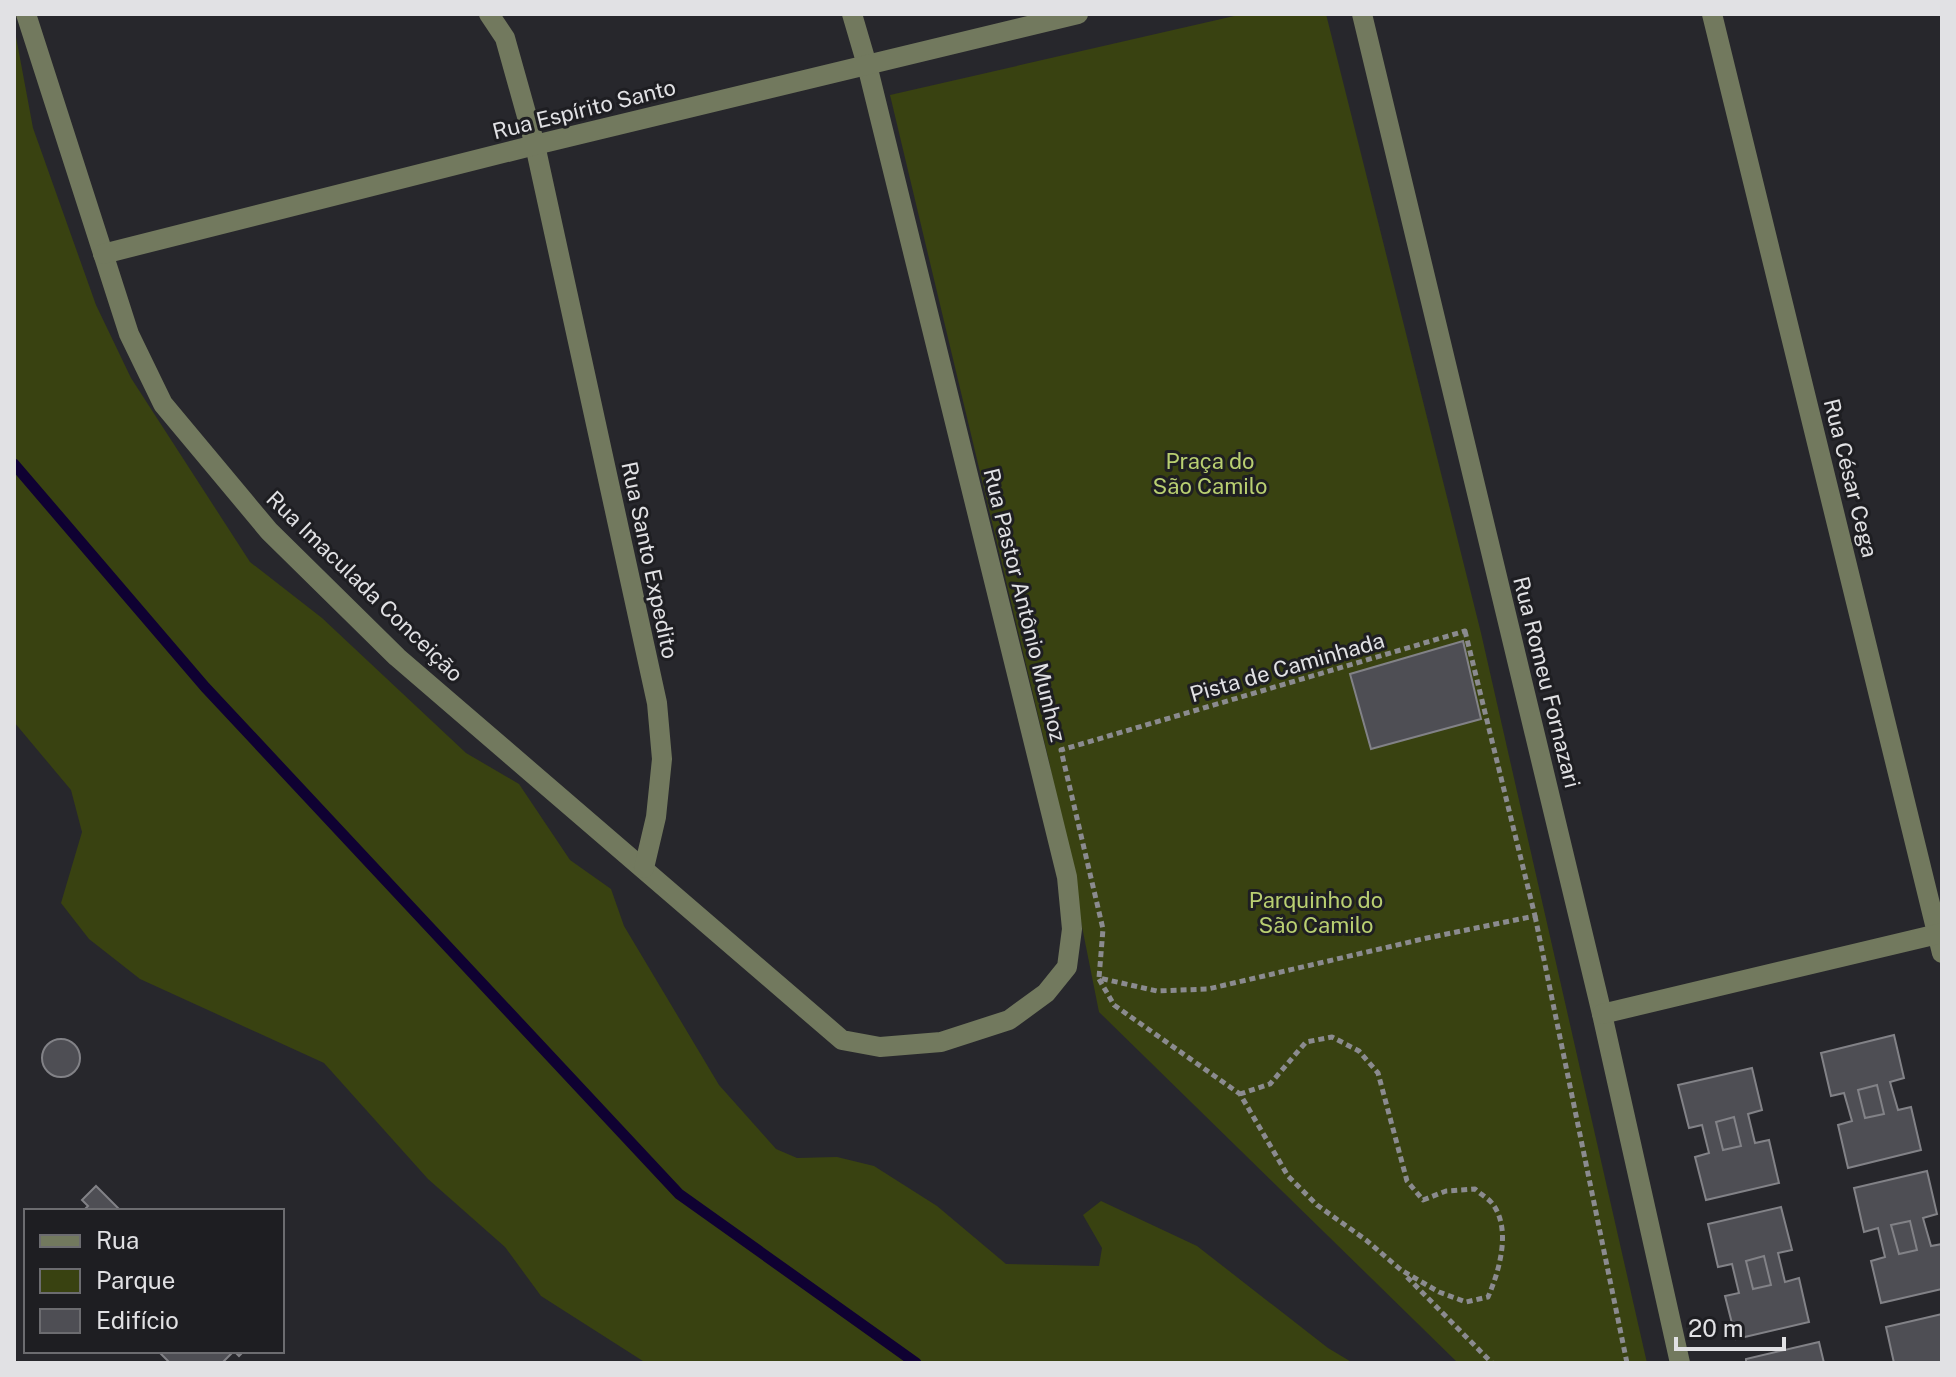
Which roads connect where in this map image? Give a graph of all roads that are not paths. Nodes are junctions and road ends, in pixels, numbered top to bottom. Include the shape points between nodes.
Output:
1 (26, 14) edge
2 (489, 14) edge
3 (852, 14) edge
4 (1078, 14) edge
5 (1362, 14) edge
6 (1712, 14) edge
7 (867, 65) junction
8 (535, 145) junction
9 (103, 254) junction
10 (644, 868) junction
11 (1941, 940) edge
12 (1602, 1014) junction
13 (1680, 1363) edge

1 - 9 street, Rua Imaculada Conceição
2 - 8 street, Rua Santo Expedito via 505,38
3 - 7 street, Rua Pastor Antônio Munhoz
4 - 7 street, Rua Espírito Santo
5 - 12 street, Rua Romeu Fornazari
6 - 11 street, Rua César Cega
7 - 8 street, Rua Espírito Santo
7 - 10 street, Rua Pastor Antônio Munhoz via 1067,877 1072,929 1067,967 1046,993 1009,1020 941,1042 880,1047 842,1040
8 - 9 street, Rua Espírito Santo
8 - 10 street, Rua Santo Expedito via 657,703 662,759
9 - 10 street, Rua Imaculada Conceição via 129,334 163,404 269,531 397,657
11 - 12 street
12 - 13 street, Rua Romeu Fornazari

